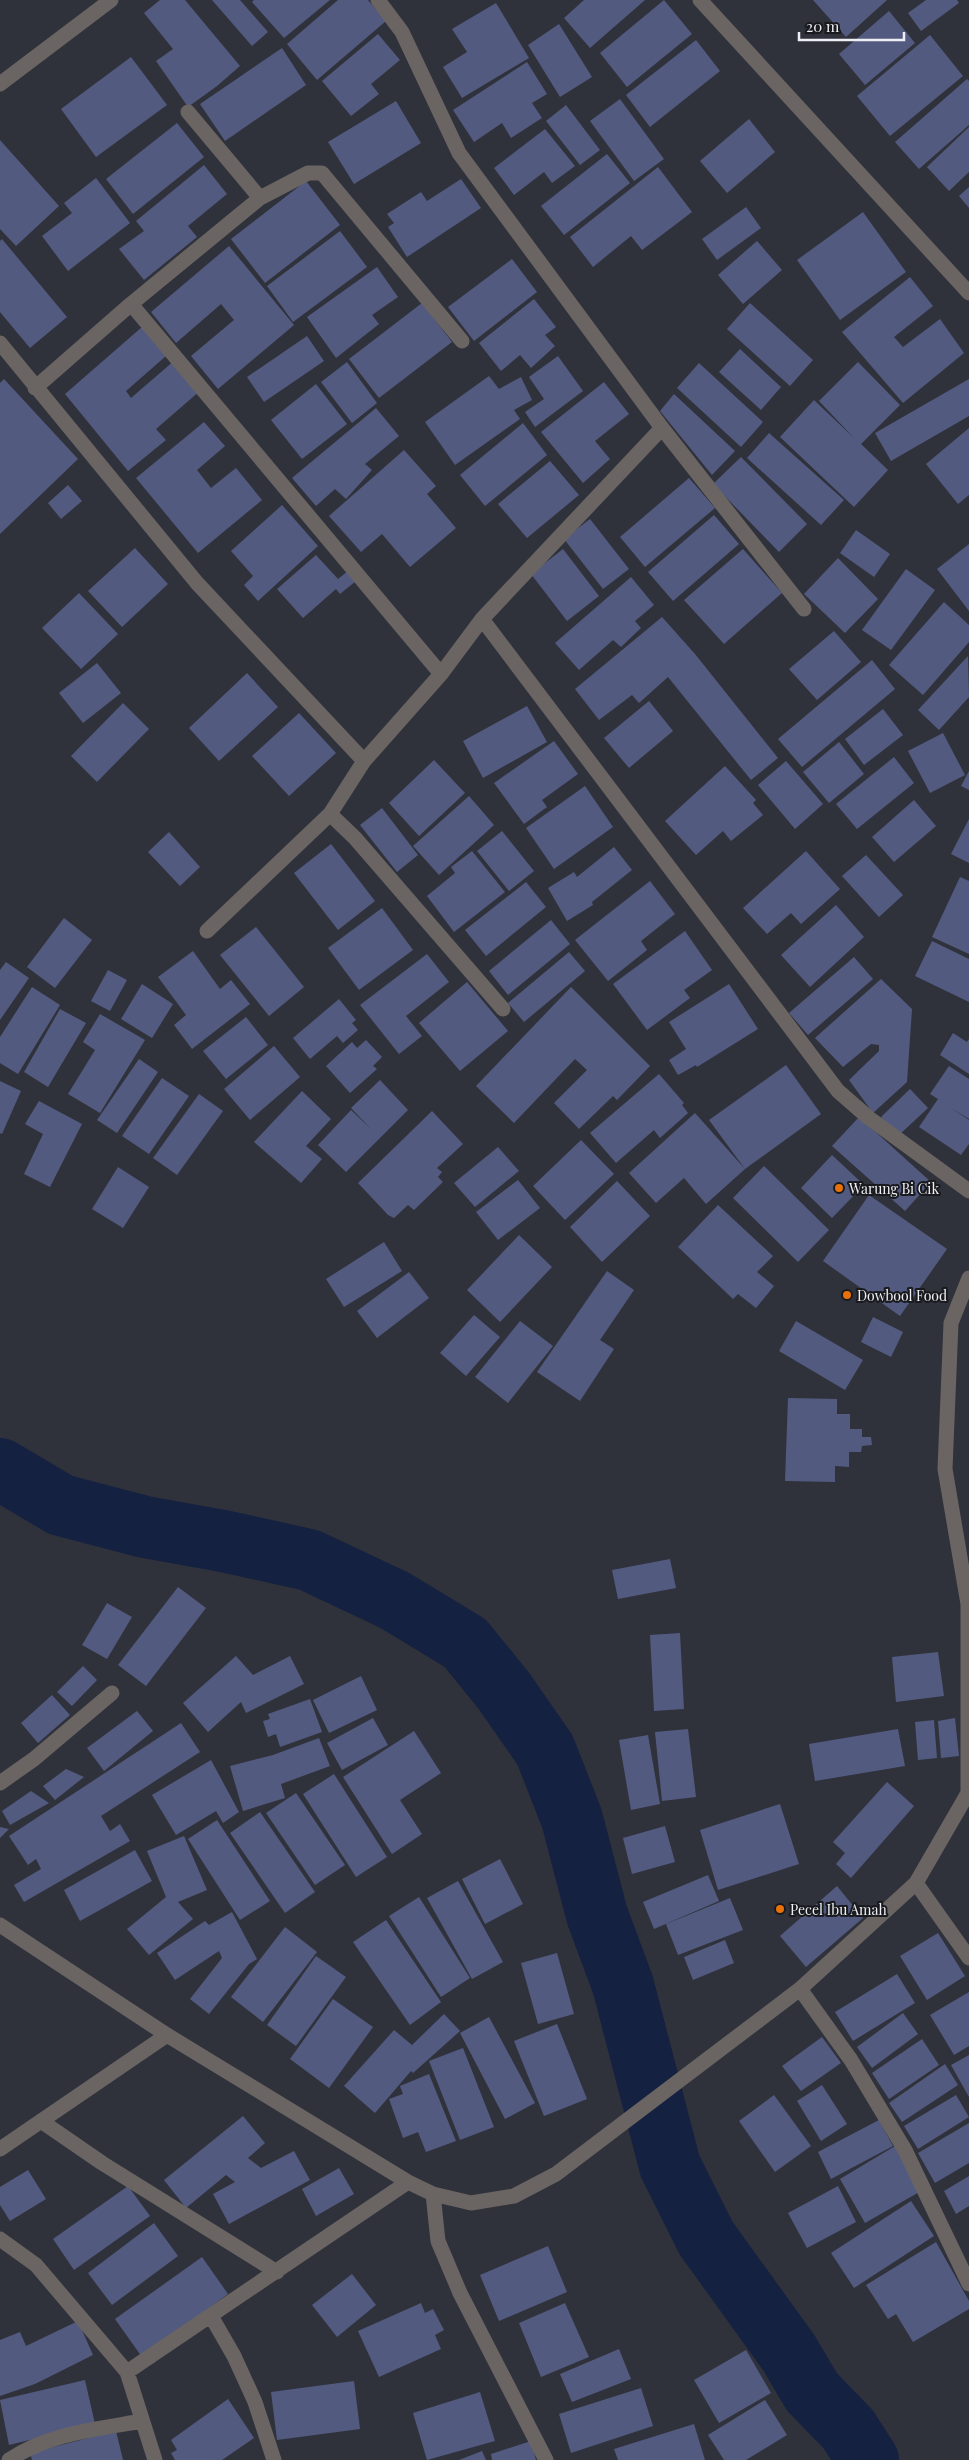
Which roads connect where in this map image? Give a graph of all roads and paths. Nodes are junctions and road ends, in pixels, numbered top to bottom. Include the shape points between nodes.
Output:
1 (111, 0) edge
2 (378, 0) edge
3 (700, 0) edge
4 (0, 84) edge
5 (188, 112) dead end
6 (260, 198) junction
7 (969, 293) edge
8 (131, 304) junction
9 (462, 341) dead end
10 (0, 343) edge
11 (35, 388) junction
12 (662, 428) junction
13 (804, 610) dead end
14 (482, 619) junction
15 (441, 674) junction
16 (364, 762) junction
17 (330, 814) junction
18 (207, 931) dead end
19 (503, 1009) dead end
20 (969, 1191) edge
21 (969, 1278) edge
22 (112, 1693) dead end
23 (0, 1783) edge
24 (968, 1793) edge
25 (916, 1883) junction
26 (0, 1925) edge
27 (969, 1958) edge
28 (800, 1989) junction
29 (167, 2035) junction
30 (41, 2121) junction
31 (0, 2149) edge
32 (408, 2182) junction
33 (433, 2194) junction
34 (0, 2239) edge
35 (277, 2272) junction
36 (969, 2284) edge
37 (211, 2316) junction
38 (127, 2372) junction
39 (142, 2421) junction
40 (10, 2460) edge
41 (155, 2460) edge
42 (274, 2460) edge
43 (546, 2460) edge

1 - 4 street
2 - 12 street via 402,32 459,152
3 - 7 street
5 - 6 street
6 - 8 street
6 - 9 street via 308,173 322,173
8 - 11 street
8 - 15 street
10 - 11 street
11 - 16 street via 197,583
12 - 13 street
12 - 14 street
14 - 15 street
14 - 20 street via 838,1091 869,1118
15 - 16 street
16 - 17 street
17 - 18 street
17 - 19 street via 355,838
21 - 24 street via 951,1323 945,1469 968,1604
22 - 23 street via 34,1759
24 - 25 street
25 - 27 street
25 - 28 street
26 - 29 street
28 - 33 street via 556,2174 514,2196 471,2203
28 - 36 street via 851,2060 905,2150
29 - 30 street
29 - 32 street
30 - 31 street
30 - 35 street via 102,2164
32 - 33 street
32 - 35 street
33 - 43 street via 438,2241 460,2294
34 - 38 street via 36,2264
35 - 37 street
37 - 38 street
37 - 42 street via 255,2402
38 - 39 street
39 - 40 street via 73,2434 25,2449
39 - 41 street

